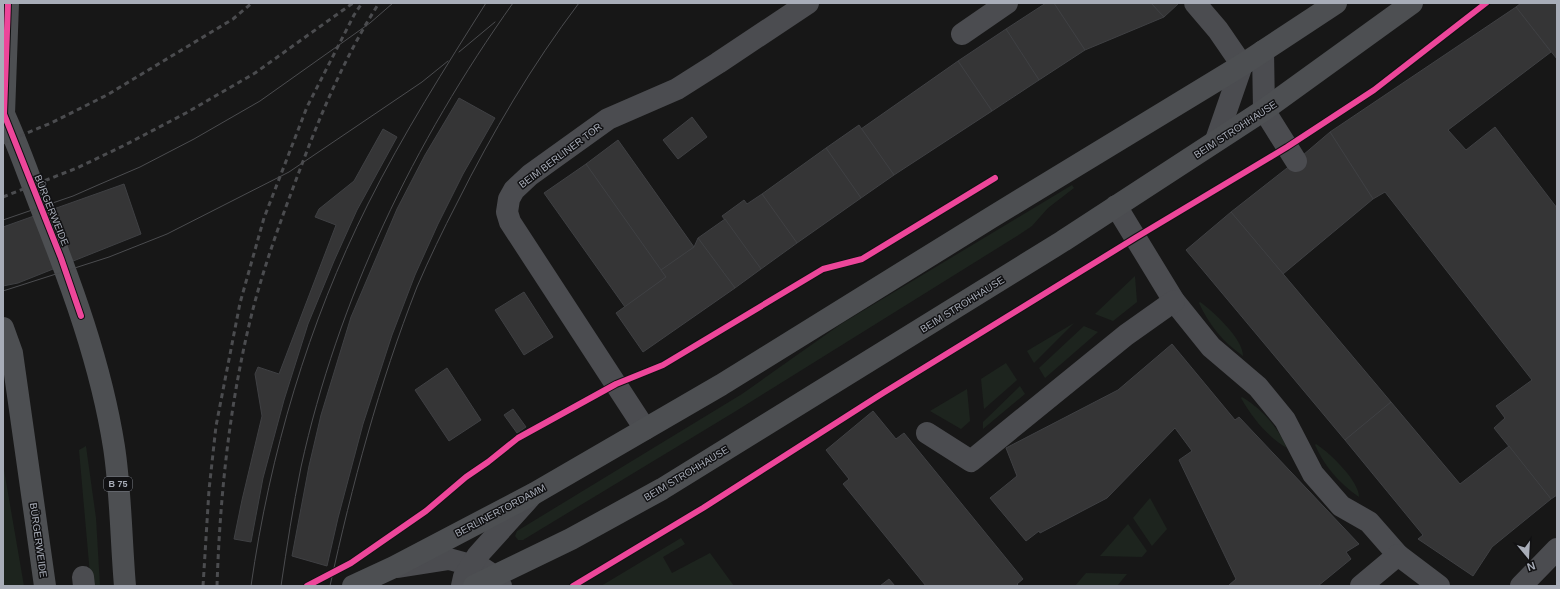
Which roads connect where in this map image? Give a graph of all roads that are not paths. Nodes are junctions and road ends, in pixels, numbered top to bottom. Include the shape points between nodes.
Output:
1 (8, 3) edge
2 (808, 3) edge
3 (1008, 3) edge
4 (1195, 3) edge
5 (1336, 3) edge
6 (1412, 3) edge
7 (962, 34) dead end
8 (1263, 51) junction
9 (1242, 65) junction
10 (1264, 110) junction
11 (4, 113) edge
12 (1216, 140) junction
13 (1296, 161) dead end
14 (1116, 206) junction
15 (1174, 301) junction
16 (3, 328) edge
17 (645, 429) junction
18 (927, 433) dead end
19 (535, 493) junction
20 (1557, 549) edge
21 (1398, 555) junction
22 (472, 564) junction
23 (394, 567) junction
24 (498, 581) edge
25 (45, 586) edge
26 (125, 586) edge
27 (353, 586) edge
28 (462, 586) edge
29 (474, 586) edge
30 (1361, 586) edge
31 (1439, 586) edge
32 (1521, 586) edge

1 - 11 main road
2 - 17 street, BEIM BERLINER TOR via 678,89 608,119 530,175 514,190 509,199 507,212 510,222
3 - 7 street
4 - 9 street via 1218,30
5 - 8 main road
6 - 10 main road, BEIM STROHHAUSE
8 - 9 main road
8 - 10 street
9 - 12 street
9 - 17 main road
10 - 12 main road, BEIM STROHHAUSE
10 - 13 street
11 - 26 main road, BÜRGERWEIDE / B 75 via 61,258 104,395 117,472
12 - 14 main road, BEIM STROHHAUSE
14 - 15 street
14 - 24 main road, BEIM STROHHAUSE via 662,489
15 - 18 street via 1126,335 972,461
15 - 21 street via 1211,347 1258,387 1285,420 1310,470 1327,490 1346,510 1369,522
16 - 25 main road, BÜRGERWEIDE via 12,353
17 - 19 main road, BERLINERTORDAMM
19 - 22 street
19 - 23 main road, BERLINERTORDAMM
20 - 32 street
21 - 30 street
21 - 31 street
22 - 23 street via 449,559
22 - 24 street via 482,568
22 - 28 street
23 - 27 main road, BERLINERTORDAMM
24 - 29 main road

